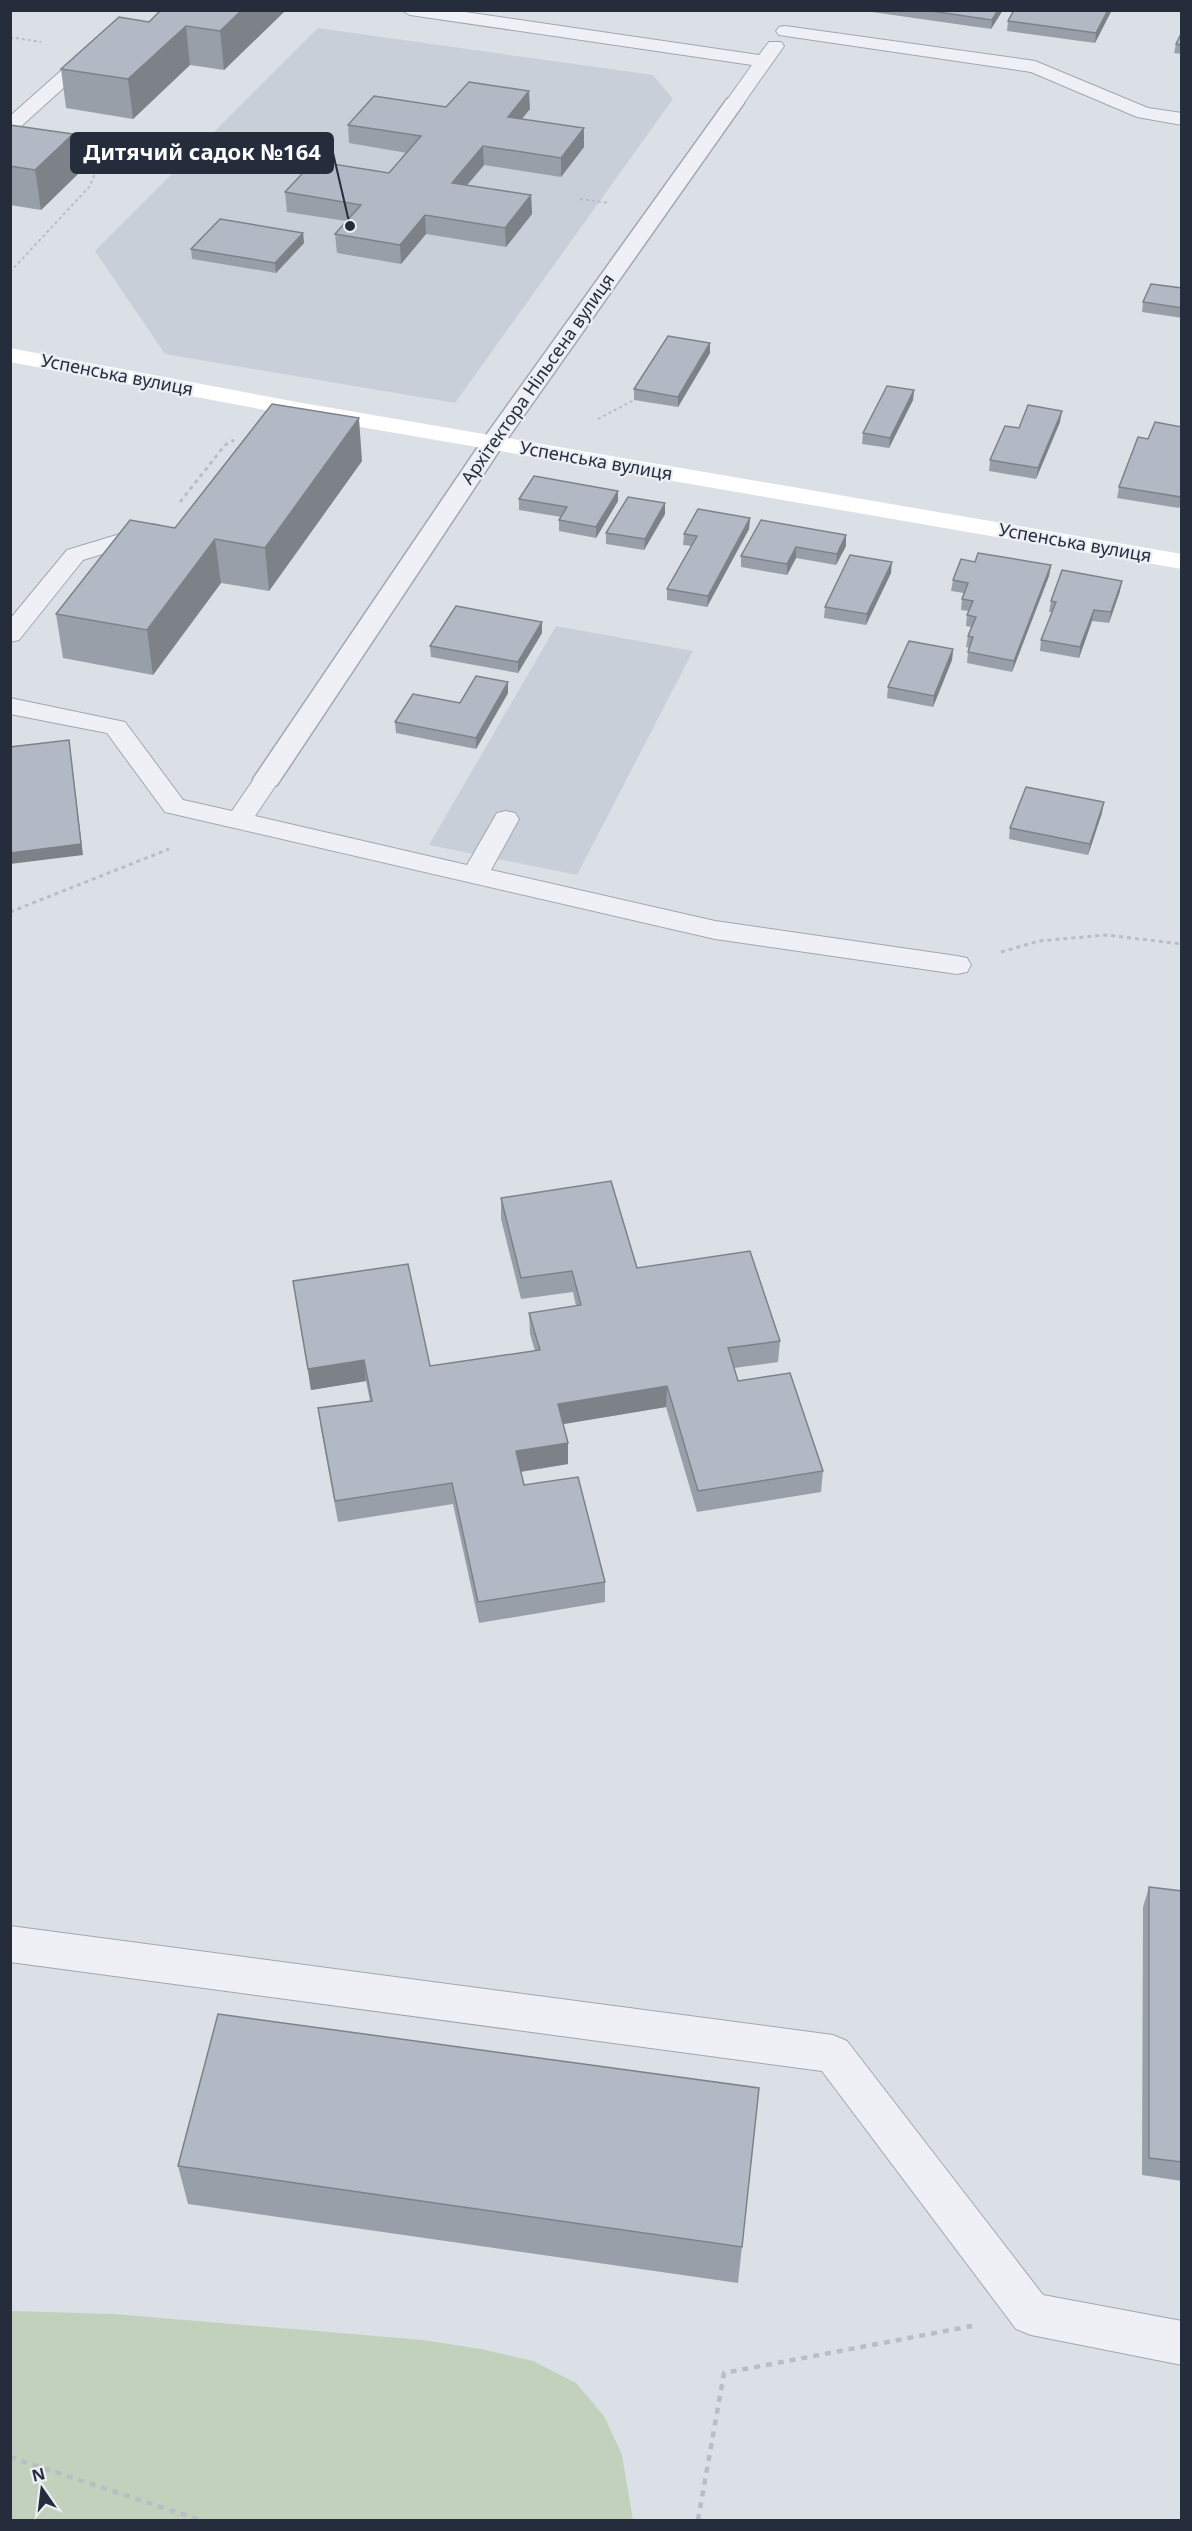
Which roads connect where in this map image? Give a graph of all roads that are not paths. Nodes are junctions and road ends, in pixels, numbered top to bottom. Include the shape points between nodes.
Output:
1 (410, 10) edge
2 (793, 10) edge
3 (785, 32) junction
4 (116, 48) edge
5 (764, 61) junction
6 (734, 103) joint
7 (1182, 119) edge
8 (10, 126) edge
9 (10, 355) edge
10 (492, 442) junction
11 (159, 529) edge
12 (1182, 562) edge
13 (10, 635) edge
14 (10, 706) edge
15 (267, 779) joint
16 (506, 819) dead end
17 (239, 821) junction
18 (475, 875) junction
19 (957, 964) road end
20 (10, 1944) edge
21 (1182, 2343) edge

1 - 5 lane
2 - 3 lane
3 - 5 lane
3 - 7 lane via 1035,67 1144,113
4 - 8 lane via 95,50
5 - 6 lane
6 - 10 street, Архітектора Нільсена вулиця
9 - 10 street, Успенська вулиця
10 - 12 street, Успенська вулиця
10 - 15 street, Архітектора Нільсена вулиця
11 - 13 lane via 75,555
14 - 17 lane via 116,727 174,806
15 - 17 lane
16 - 18 lane
17 - 18 lane
18 - 19 lane via 715,930
20 - 21 lane via 833,2054 1031,2314

